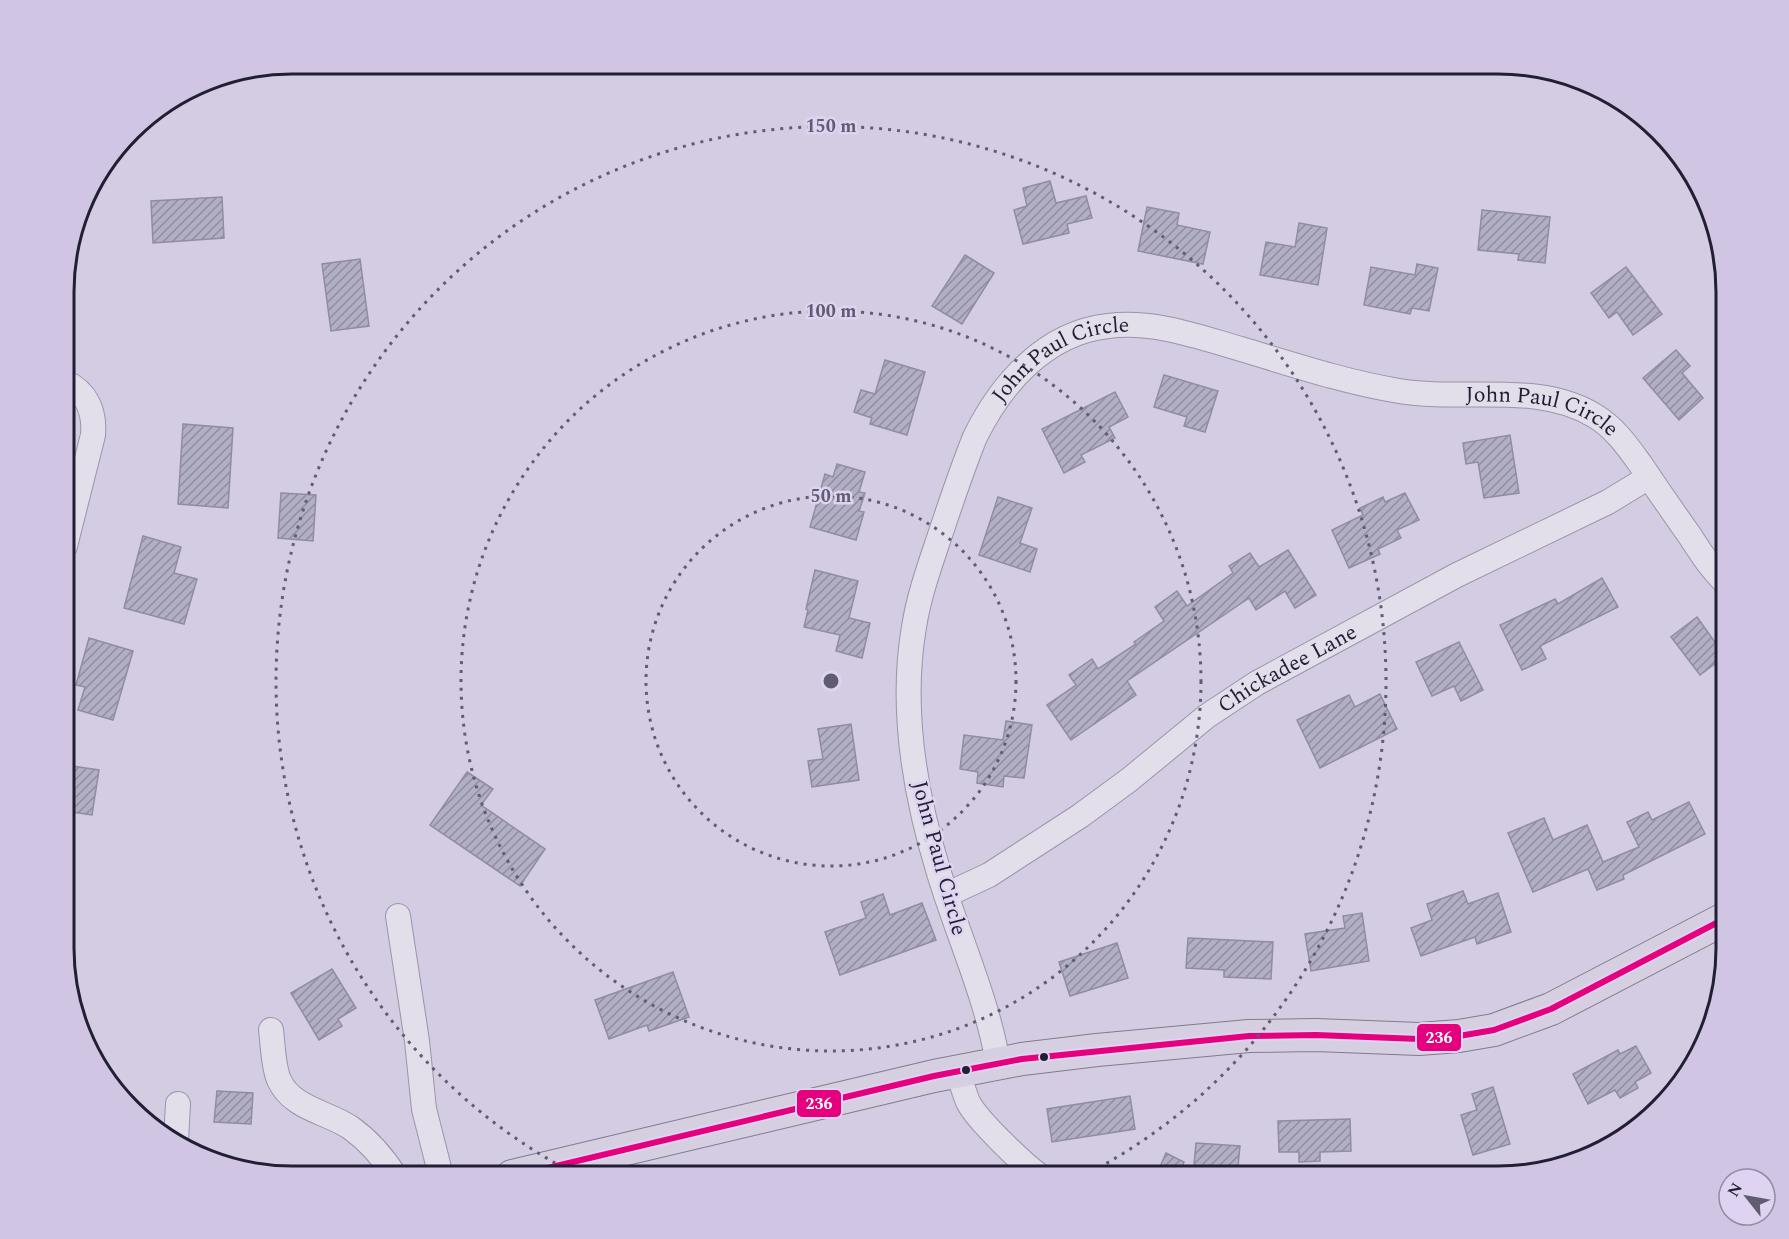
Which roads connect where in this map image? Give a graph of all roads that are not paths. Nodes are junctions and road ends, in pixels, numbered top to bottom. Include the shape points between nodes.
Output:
1 (74, 388) edge
2 (1649, 477) junction
3 (74, 490) edge
4 (1716, 573) edge
5 (946, 895) junction
6 (398, 916) dead end
7 (1716, 923) edge
8 (271, 1030) dead end
9 (998, 1063) junction
10 (957, 1071) junction
11 (178, 1104) dead end
12 (176, 1132) edge
13 (387, 1166) edge
14 (438, 1166) edge
15 (554, 1166) edge
16 (1027, 1166) edge

1 - 3 street via 87,401 93,417 93,435
2 - 4 street, John Paul Circle
2 - 5 street, Chickadee Lane via 1608,502 1477,565 1257,683 1207,716 1080,816 989,875
2 - 5 street, John Paul Circle via 1607,424 1586,410 1552,398 1421,394 1384,389 1197,336 1138,325 1094,328 1053,345 1016,375 984,419 948,511 914,627 910,662 913,758 921,808
5 - 9 street, John Paul Circle via 988,1017
6 - 14 street via 424,1109
7 - 9 main road via 1551,1009 1476,1034 1419,1039 1249,1036
8 - 13 street via 278,1078 284,1088 310,1109 349,1127 366,1140
9 - 10 main road
10 - 15 main road
10 - 16 street via 969,1104
11 - 12 street

